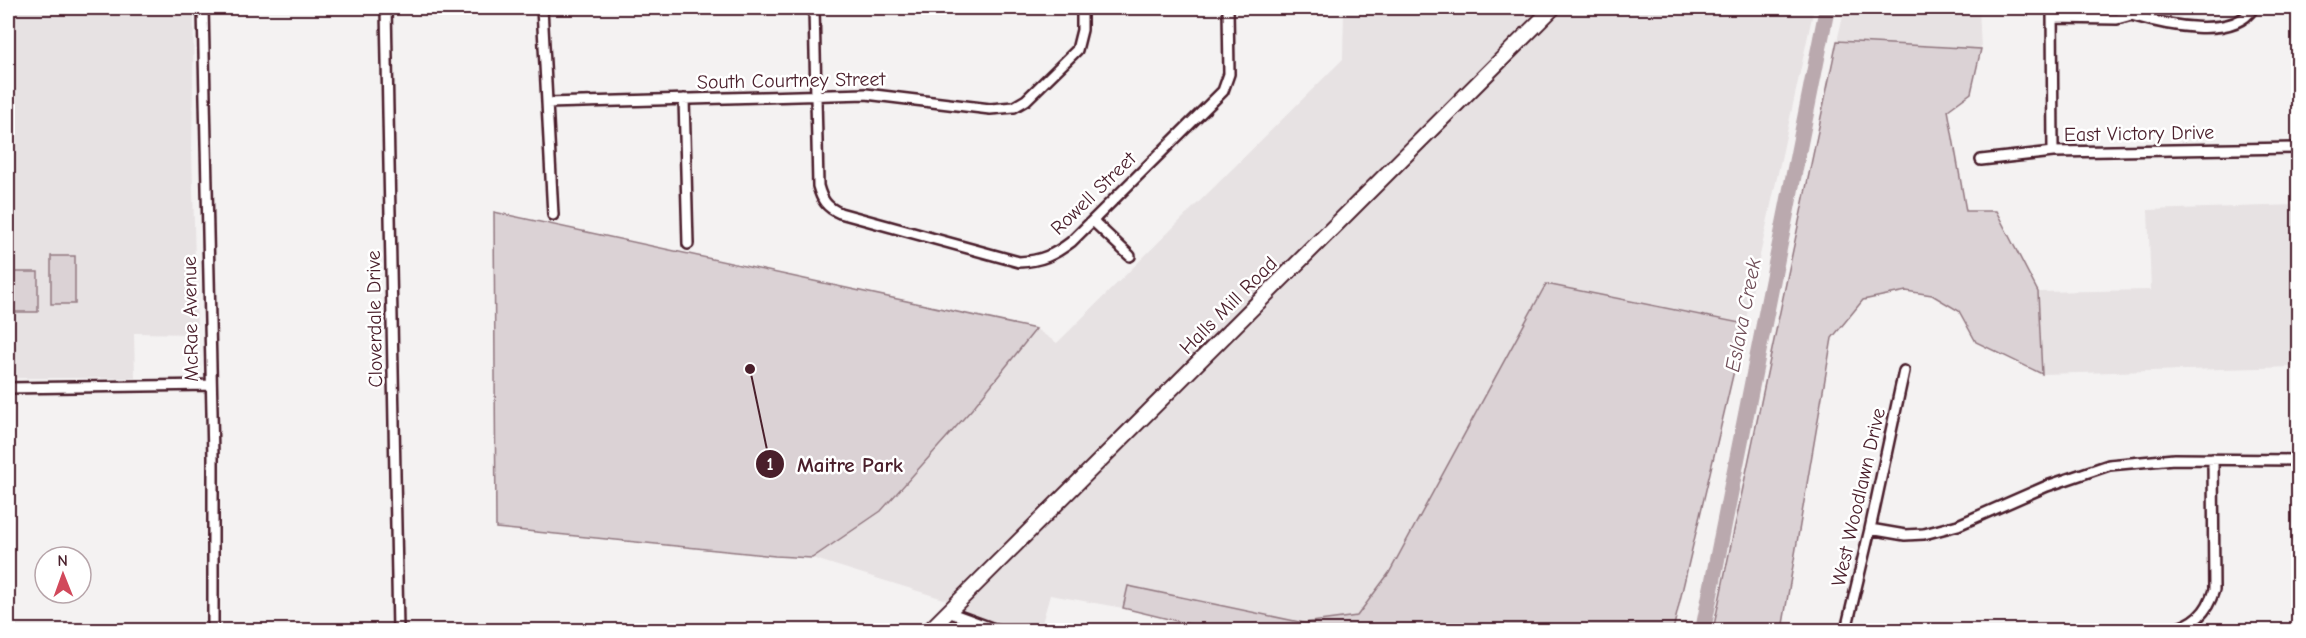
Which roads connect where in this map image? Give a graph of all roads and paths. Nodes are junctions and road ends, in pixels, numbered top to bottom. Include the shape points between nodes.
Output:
1 (203, 8) edge
2 (387, 8) edge
3 (542, 8) edge
4 (814, 8) edge
5 (1082, 8) edge
6 (1228, 8) edge
7 (1553, 8) edge
8 (2052, 8) edge
9 (2157, 8) edge
10 (2253, 8) edge
11 (2132, 15) junction
12 (2052, 18) junction
13 (815, 96) junction
14 (684, 99) junction
15 (547, 103) junction
16 (2298, 148) edge
17 (2053, 152) junction
18 (1981, 160) dead end
19 (553, 215) dead end
20 (1093, 220) junction
21 (688, 244) dead end
22 (1130, 256) dead end
23 (1904, 371) dead end
24 (210, 386) junction
25 (8, 388) edge
26 (2213, 459) junction
27 (2298, 460) edge
28 (1870, 528) junction
29 (948, 612) junction
30 (213, 630) edge
31 (398, 630) edge
32 (930, 630) edge
33 (998, 630) edge
34 (1846, 630) edge
35 (2171, 630) edge

1 - 24 street, McRae Avenue
2 - 31 street, Cloverdale Drive
3 - 15 street
4 - 13 street, Rowell Street
5 - 13 street, South Courtney Street via 1077,50 1014,107 990,109 866,94
6 - 20 street, Rowell Street via 1229,74 1223,91
7 - 29 street, Halls Mill Road
8 - 12 street
9 - 11 street
10 - 11 street via 2234,23 2210,27 2160,23
11 - 12 street via 2117,19
12 - 17 street
13 - 14 street, South Courtney Street
13 - 20 street, Rowell Street via 818,186 829,208 840,213 1019,262 1053,255
14 - 15 street, South Courtney Street
14 - 21 street
15 - 19 street
16 - 17 street, East Victory Drive
17 - 18 street, East Victory Drive
20 - 22 street
23 - 28 street, West Woodlawn Drive
24 - 25 street
24 - 30 street, McRae Avenue
26 - 27 street
26 - 28 street via 2109,465 2047,486 1958,525 1924,534 1905,535
26 - 35 street via 2214,591 2211,602 2196,621
28 - 34 street, West Woodlawn Drive
29 - 32 street, Halls Mill Road
29 - 33 street

